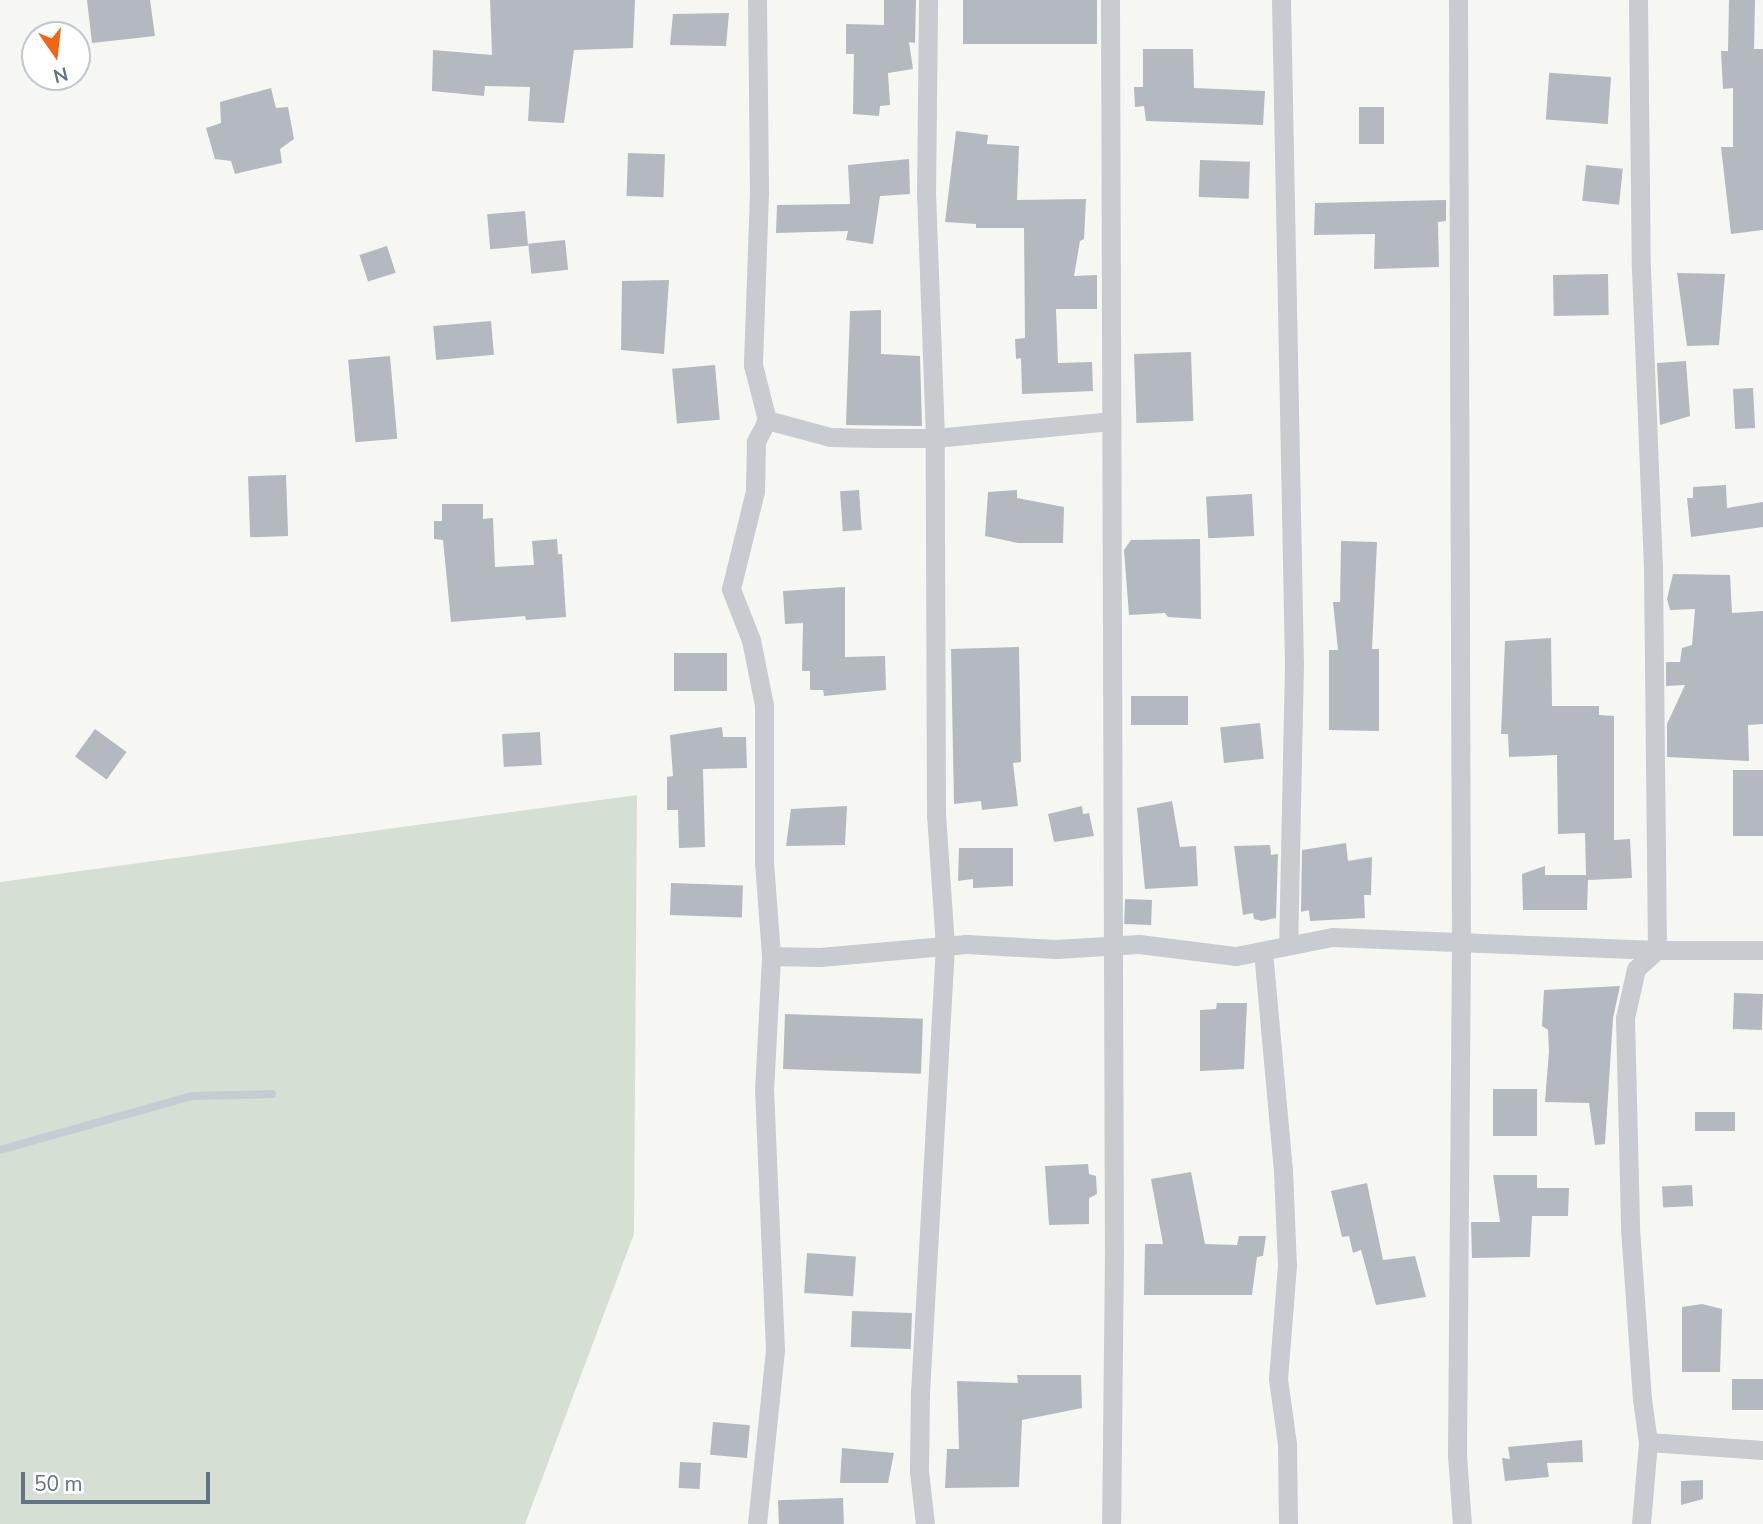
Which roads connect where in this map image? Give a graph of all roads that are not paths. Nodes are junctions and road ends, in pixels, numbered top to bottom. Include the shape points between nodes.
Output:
1 (757, 0) edge
2 (928, 0) edge
3 (1110, 0) edge
4 (1281, 0) edge
5 (1458, 0) edge
6 (1638, 0) edge
7 (767, 420) junction
8 (1110, 421) junction
9 (935, 438) junction
10 (1112, 944) junction
11 (1288, 944) junction
12 (1461, 945) junction
13 (945, 946) junction
14 (1657, 950) junction
15 (1763, 950) edge
16 (1263, 951) junction
17 (771, 956) junction
18 (1648, 1441) junction
19 (1763, 1450) edge
20 (757, 1524) edge
21 (925, 1524) edge
22 (1111, 1524) edge
23 (1288, 1524) edge
24 (1462, 1524) edge
25 (1641, 1524) edge

1 - 7 street via 759,192 753,365
2 - 9 street via 926,197
3 - 8 street
4 - 11 street via 1294,664
5 - 12 street
6 - 14 street via 1641,269 1653,569
7 - 9 street via 830,437
7 - 17 street via 756,442 755,491 731,589 751,640 764,705 764,862
8 - 9 street
8 - 10 street
9 - 13 street via 936,815
10 - 13 street via 1056,949
10 - 16 street via 1216,955
10 - 22 street
11 - 12 street via 1332,937
11 - 16 street
12 - 14 street
12 - 24 street via 1457,1455
13 - 17 street via 820,957
13 - 21 street via 920,1393 919,1471
14 - 15 street
14 - 18 street via 1636,969 1625,1018 1629,1228
16 - 23 street via 1283,1171 1287,1265 1278,1380 1287,1444
17 - 20 street via 764,1091 775,1350
18 - 19 street
18 - 25 street

